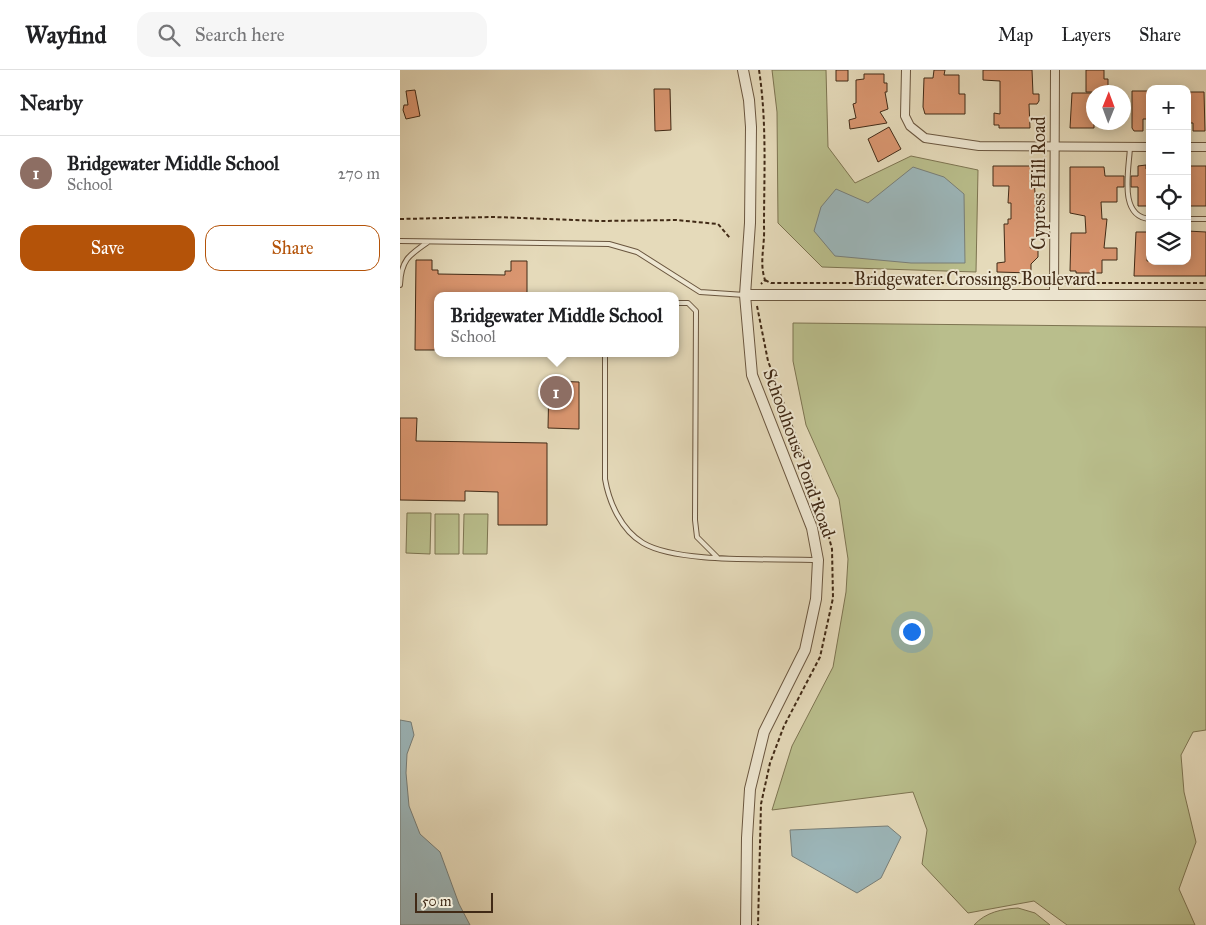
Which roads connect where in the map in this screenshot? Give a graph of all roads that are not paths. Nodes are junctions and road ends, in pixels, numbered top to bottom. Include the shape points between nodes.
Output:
1 (743, 70) edge
2 (906, 70) edge
3 (1055, 70) edge
4 (1054, 147) junction
5 (1130, 147) junction
6 (1146, 147) edge
7 (1191, 147) edge
8 (1206, 147) edge
9 (1146, 218) edge
10 (1191, 219) edge
11 (1206, 219) edge
12 (400, 241) edge
13 (429, 241) junction
14 (400, 268) edge
15 (400, 285) edge
16 (745, 295) junction
17 (1054, 295) junction
18 (1206, 295) edge
19 (679, 303) edge
20 (605, 357) edge
21 (717, 557) junction
22 (818, 560) junction
23 (746, 925) edge

1 - 16 street, Schoolhouse Pond Road via 751,127
2 - 4 street via 905,116 910,126 925,138 979,146
3 - 4 street, Cypress Hill Road
4 - 5 street
4 - 17 street, Cypress Hill Road
5 - 6 street
5 - 9 lane via 1128,200 1131,210 1138,217
7 - 8 street
10 - 11 lane
12 - 13 lane
13 - 14 lane via 407,258
13 - 16 lane via 609,244 637,252 700,292
14 - 15 lane
16 - 17 street, Bridgewater Crossings Boulevard
16 - 22 street, Schoolhouse Pond Road via 752,374 812,528
17 - 18 street, Bridgewater Crossings Boulevard
19 - 21 lane via 688,303 696,311 697,537
20 - 21 lane via 605,479 609,499 622,522 642,542 677,556
21 - 22 lane
22 - 23 street, Schoolhouse Pond Road via 816,599 805,650 764,732 750,788

